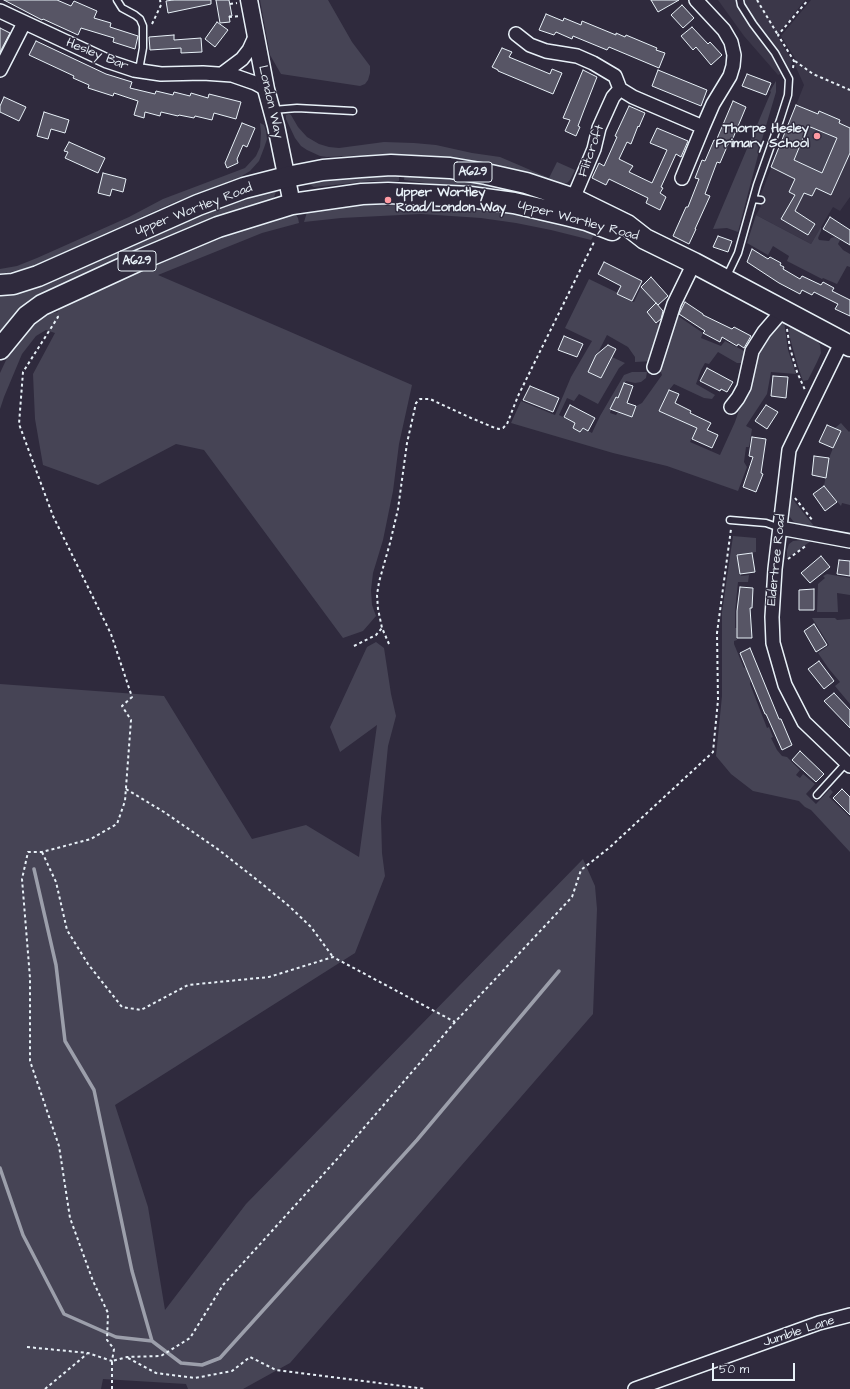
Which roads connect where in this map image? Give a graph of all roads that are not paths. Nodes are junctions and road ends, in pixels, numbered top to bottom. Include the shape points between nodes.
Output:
1 (117, 0) edge
2 (249, 0) edge
3 (696, 0) edge
4 (740, 0) edge
5 (0, 11) edge
6 (24, 23) junction
7 (516, 34) dead end
8 (255, 37) junction
9 (0, 70) edge
10 (139, 70) junction
11 (222, 74) junction
12 (266, 89) junction
13 (620, 89) junction
14 (272, 110) junction
15 (354, 112) dead end
16 (703, 127) junction
17 (287, 177) junction
18 (682, 178) dead end
19 (752, 199) junction
20 (761, 200) dead end
21 (292, 204) junction
22 (570, 207) junction
23 (645, 239) junction
24 (694, 263) junction
25 (725, 279) junction
26 (0, 285) edge
27 (785, 317) junction
28 (846, 343) edge
29 (0, 349) edge
30 (654, 367) dead end
31 (730, 407) dead end
32 (731, 520) road end
33 (780, 528) junction
34 (850, 540) edge
35 (848, 764) edge
36 (817, 795) dead end
37 (850, 1315) edge
38 (635, 1389) edge

1 - 10 lane via 122,8 142,22 144,39
2 - 8 street, London Way
3 - 16 street via 724,30 734,54 730,76
4 - 19 lane via 752,24 775,53 789,79 788,95
5 - 6 street, Hesley Bar
6 - 9 street
6 - 10 street, Hesley Bar via 107,61
7 - 13 street via 530,45 546,51 577,56 593,63 614,76
8 - 11 street via 242,59
8 - 12 street, London Way
10 - 11 street, Hesley Bar via 161,74
11 - 12 street, Hesley Bar via 242,78
12 - 14 street, London Way
13 - 16 street
13 - 22 street, Flitcroft via 613,97 602,122 594,149
14 - 15 lane via 296,108
14 - 17 street, London Way
16 - 18 street
17 - 21 street, London Way
17 - 22 main road, Upper Wortley Road / A629 via 323,170 361,167 450,168 526,183
17 - 26 main road, Upper Wortley Road / A629 via 244,188 198,205 32,279
19 - 20 lane
19 - 25 lane via 738,253
21 - 22 main road, Upper Wortley Road / A629 via 388,193
21 - 29 main road, Upper Wortley Road / A629 via 218,226 50,301 27,316
22 - 23 main road, Upper Wortley Road / A629 via 600,225 625,235
22 - 23 main road, Upper Wortley Road / A629 via 627,225
23 - 24 main road, Upper Wortley Road / A629
24 - 25 main road, Upper Wortley Road / A629
24 - 30 street via 674,304
25 - 27 main road, Upper Wortley Road / A629
27 - 28 main road, Upper Wortley Road / A629
27 - 31 street via 764,332 752,351 744,387
28 - 33 street, Eldertree Road via 789,450
32 - 33 lane via 766,523
33 - 34 street
33 - 35 street, Eldertree Road via 772,598 773,643 785,685 804,722
35 - 36 lane
37 - 38 street, Jumble Lane via 818,1323

